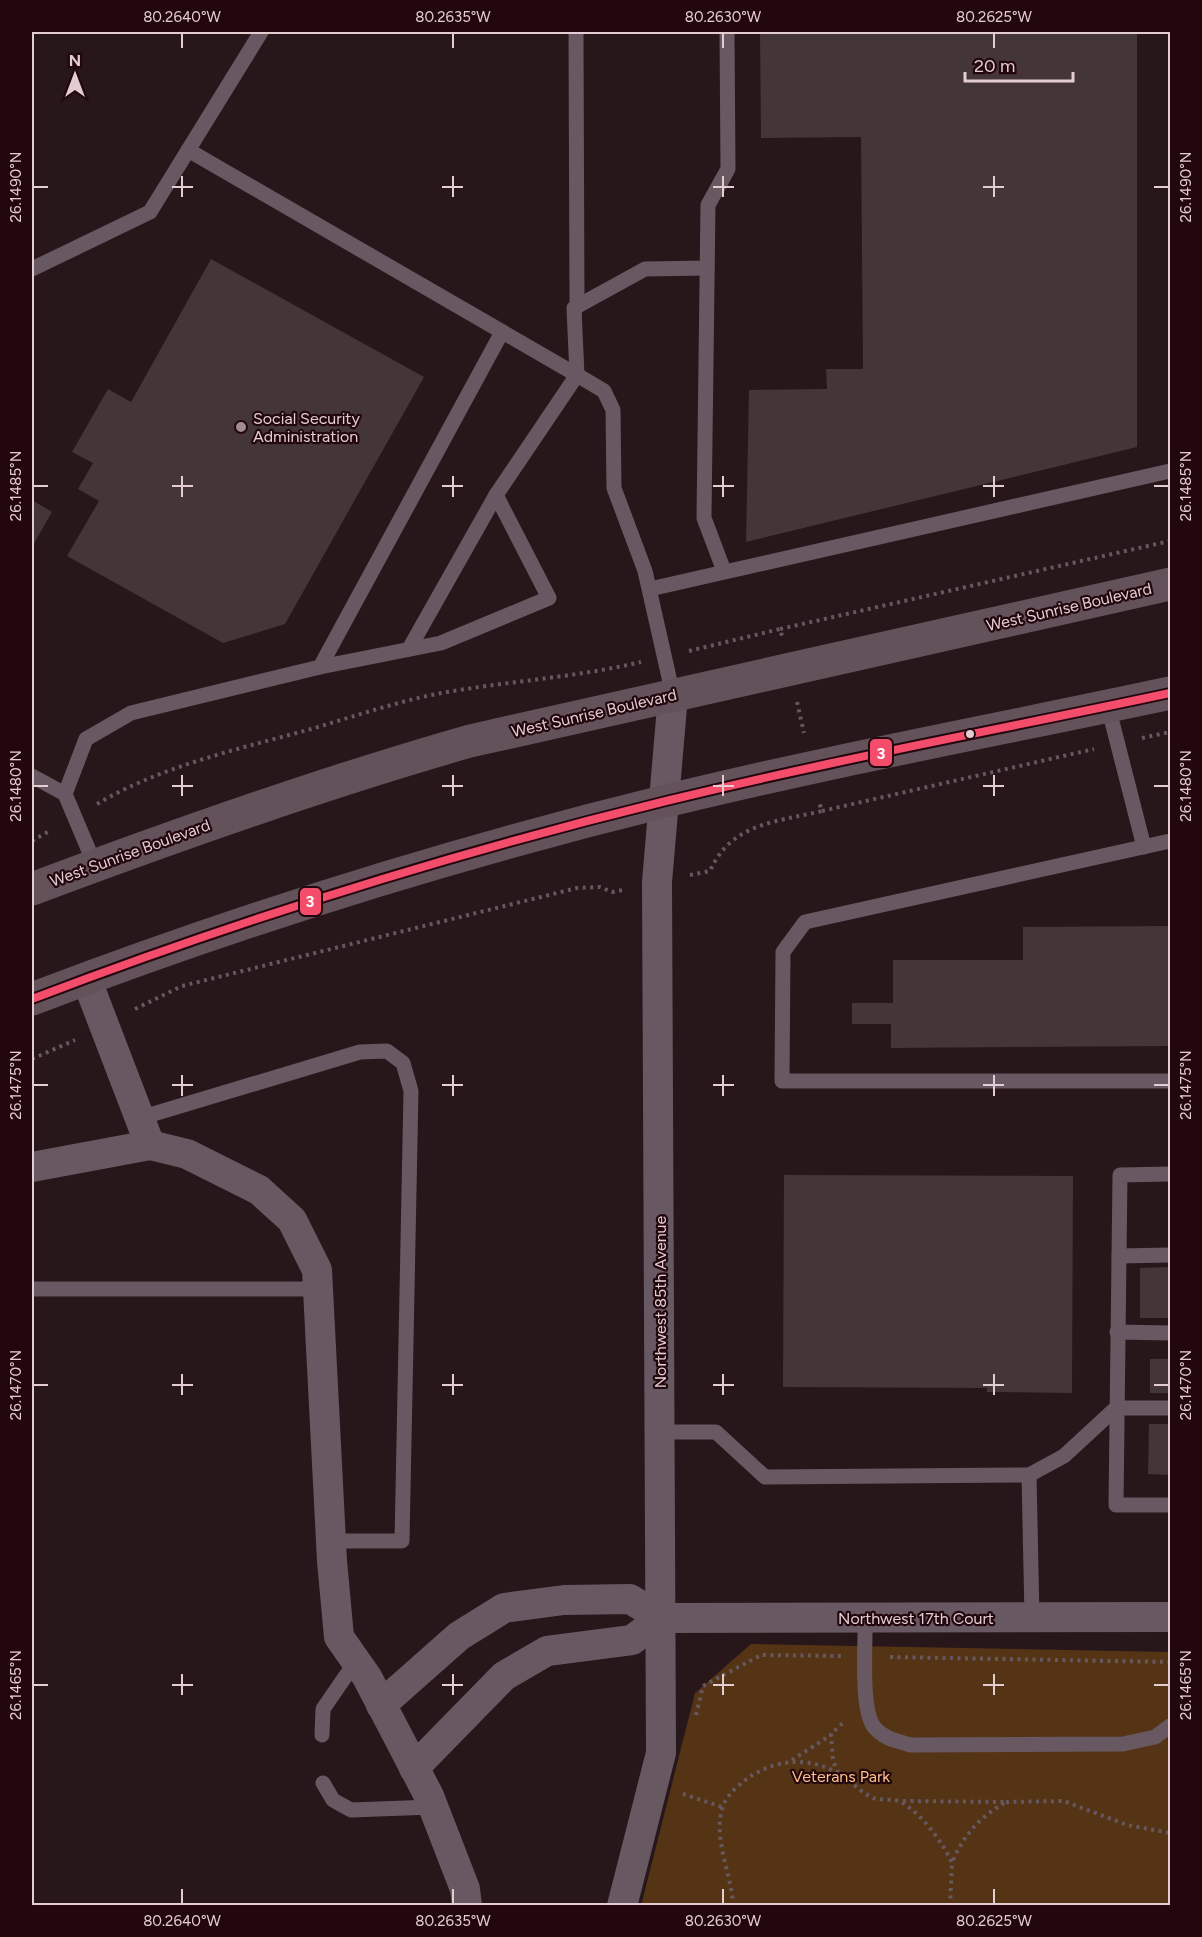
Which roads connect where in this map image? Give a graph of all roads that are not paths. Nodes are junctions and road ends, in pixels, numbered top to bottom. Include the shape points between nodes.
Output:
1 (261, 32) edge
2 (576, 32) edge
3 (727, 32) edge
4 (188, 150) junction
5 (707, 268) junction
6 (32, 269) edge
7 (577, 306) junction
8 (502, 332) junction
9 (577, 375) junction
10 (1170, 471) edge
11 (496, 495) junction
12 (724, 571) junction
13 (1170, 584) edge
14 (650, 589) junction
15 (409, 649) junction
16 (320, 667) junction
17 (1170, 693) edge
18 (673, 695) junction
19 (1108, 706) junction
20 (32, 776) edge
21 (65, 794) junction
22 (665, 801) junction
23 (1170, 841) edge
24 (1144, 847) junction
25 (95, 865) junction
26 (32, 889) edge
27 (86, 978) junction
28 (32, 999) edge
29 (1170, 1081) edge
30 (145, 1132) junction
31 (32, 1167) edge
32 (1170, 1174) edge
33 (1119, 1256) junction
34 (1170, 1256) edge
35 (318, 1288) junction
36 (32, 1289) edge
37 (1118, 1332) junction
38 (1170, 1333) edge
39 (1116, 1408) junction
40 (1170, 1408) edge
41 (661, 1432) junction
42 (1029, 1475) junction
43 (1170, 1504) edge
44 (331, 1541) junction
45 (865, 1617) junction
46 (1032, 1617) junction
47 (1170, 1617) edge
48 (661, 1618) junction
49 (356, 1661) junction
50 (381, 1705) junction
51 (1170, 1726) edge
52 (322, 1736) dead end
53 (414, 1768) junction
54 (323, 1783) dead end
55 (433, 1807) junction
56 (467, 1905) edge
57 (622, 1905) edge

1 - 4 lane
2 - 7 lane
3 - 5 lane via 728,169 708,205
4 - 6 lane via 150,212
4 - 8 lane
5 - 7 lane via 645,269
5 - 12 lane via 704,518
7 - 9 lane
8 - 9 lane
8 - 16 lane
9 - 11 lane
9 - 14 lane via 604,391 614,410 614,488
10 - 12 lane
11 - 15 lane
11 - 15 lane via 549,598 441,643
12 - 14 lane
13 - 18 highway, West Sunrise Boulevard
14 - 18 lane
15 - 16 lane
16 - 21 lane via 131,713 86,739
17 - 19 highway
18 - 22 street, Northwest 85th Avenue
18 - 25 highway, West Sunrise Boulevard via 383,765
19 - 22 highway
19 - 24 lane
20 - 21 lane
21 - 25 lane
22 - 27 highway via 383,878
22 - 41 street, Northwest 85th Avenue via 657,882
23 - 24 lane
24 - 29 lane via 806,922 783,952 782,1081
25 - 26 highway, West Sunrise Boulevard
27 - 28 highway
27 - 30 street
30 - 31 street
30 - 35 street via 259,1190 292,1220 317,1270
30 - 44 lane via 360,1052 387,1051 403,1063 411,1091 402,1541
32 - 33 lane via 1120,1175
33 - 34 lane
33 - 37 lane
35 - 36 lane
35 - 44 street
37 - 38 lane
37 - 39 lane
39 - 40 lane
39 - 42 lane via 1064,1456
39 - 43 lane via 1116,1505
41 - 42 lane via 716,1432 765,1477
41 - 48 street, Northwest 85th Avenue
42 - 46 lane
44 - 49 street via 339,1637
45 - 46 street, Northwest 17th Court
45 - 48 street, Northwest 17th Court
45 - 51 lane via 868,1710 874,1726 888,1739 911,1745 1123,1744 1155,1737
46 - 47 street, Northwest 17th Court
48 - 50 street via 630,1599 564,1600 504,1608 459,1636
48 - 53 street via 632,1640 547,1651 504,1676
48 - 57 street, Northwest 85th Avenue via 661,1754
49 - 50 street
49 - 52 lane via 323,1708
50 - 53 street
53 - 55 street
54 - 55 lane via 333,1800 351,1810
55 - 56 street via 465,1890

